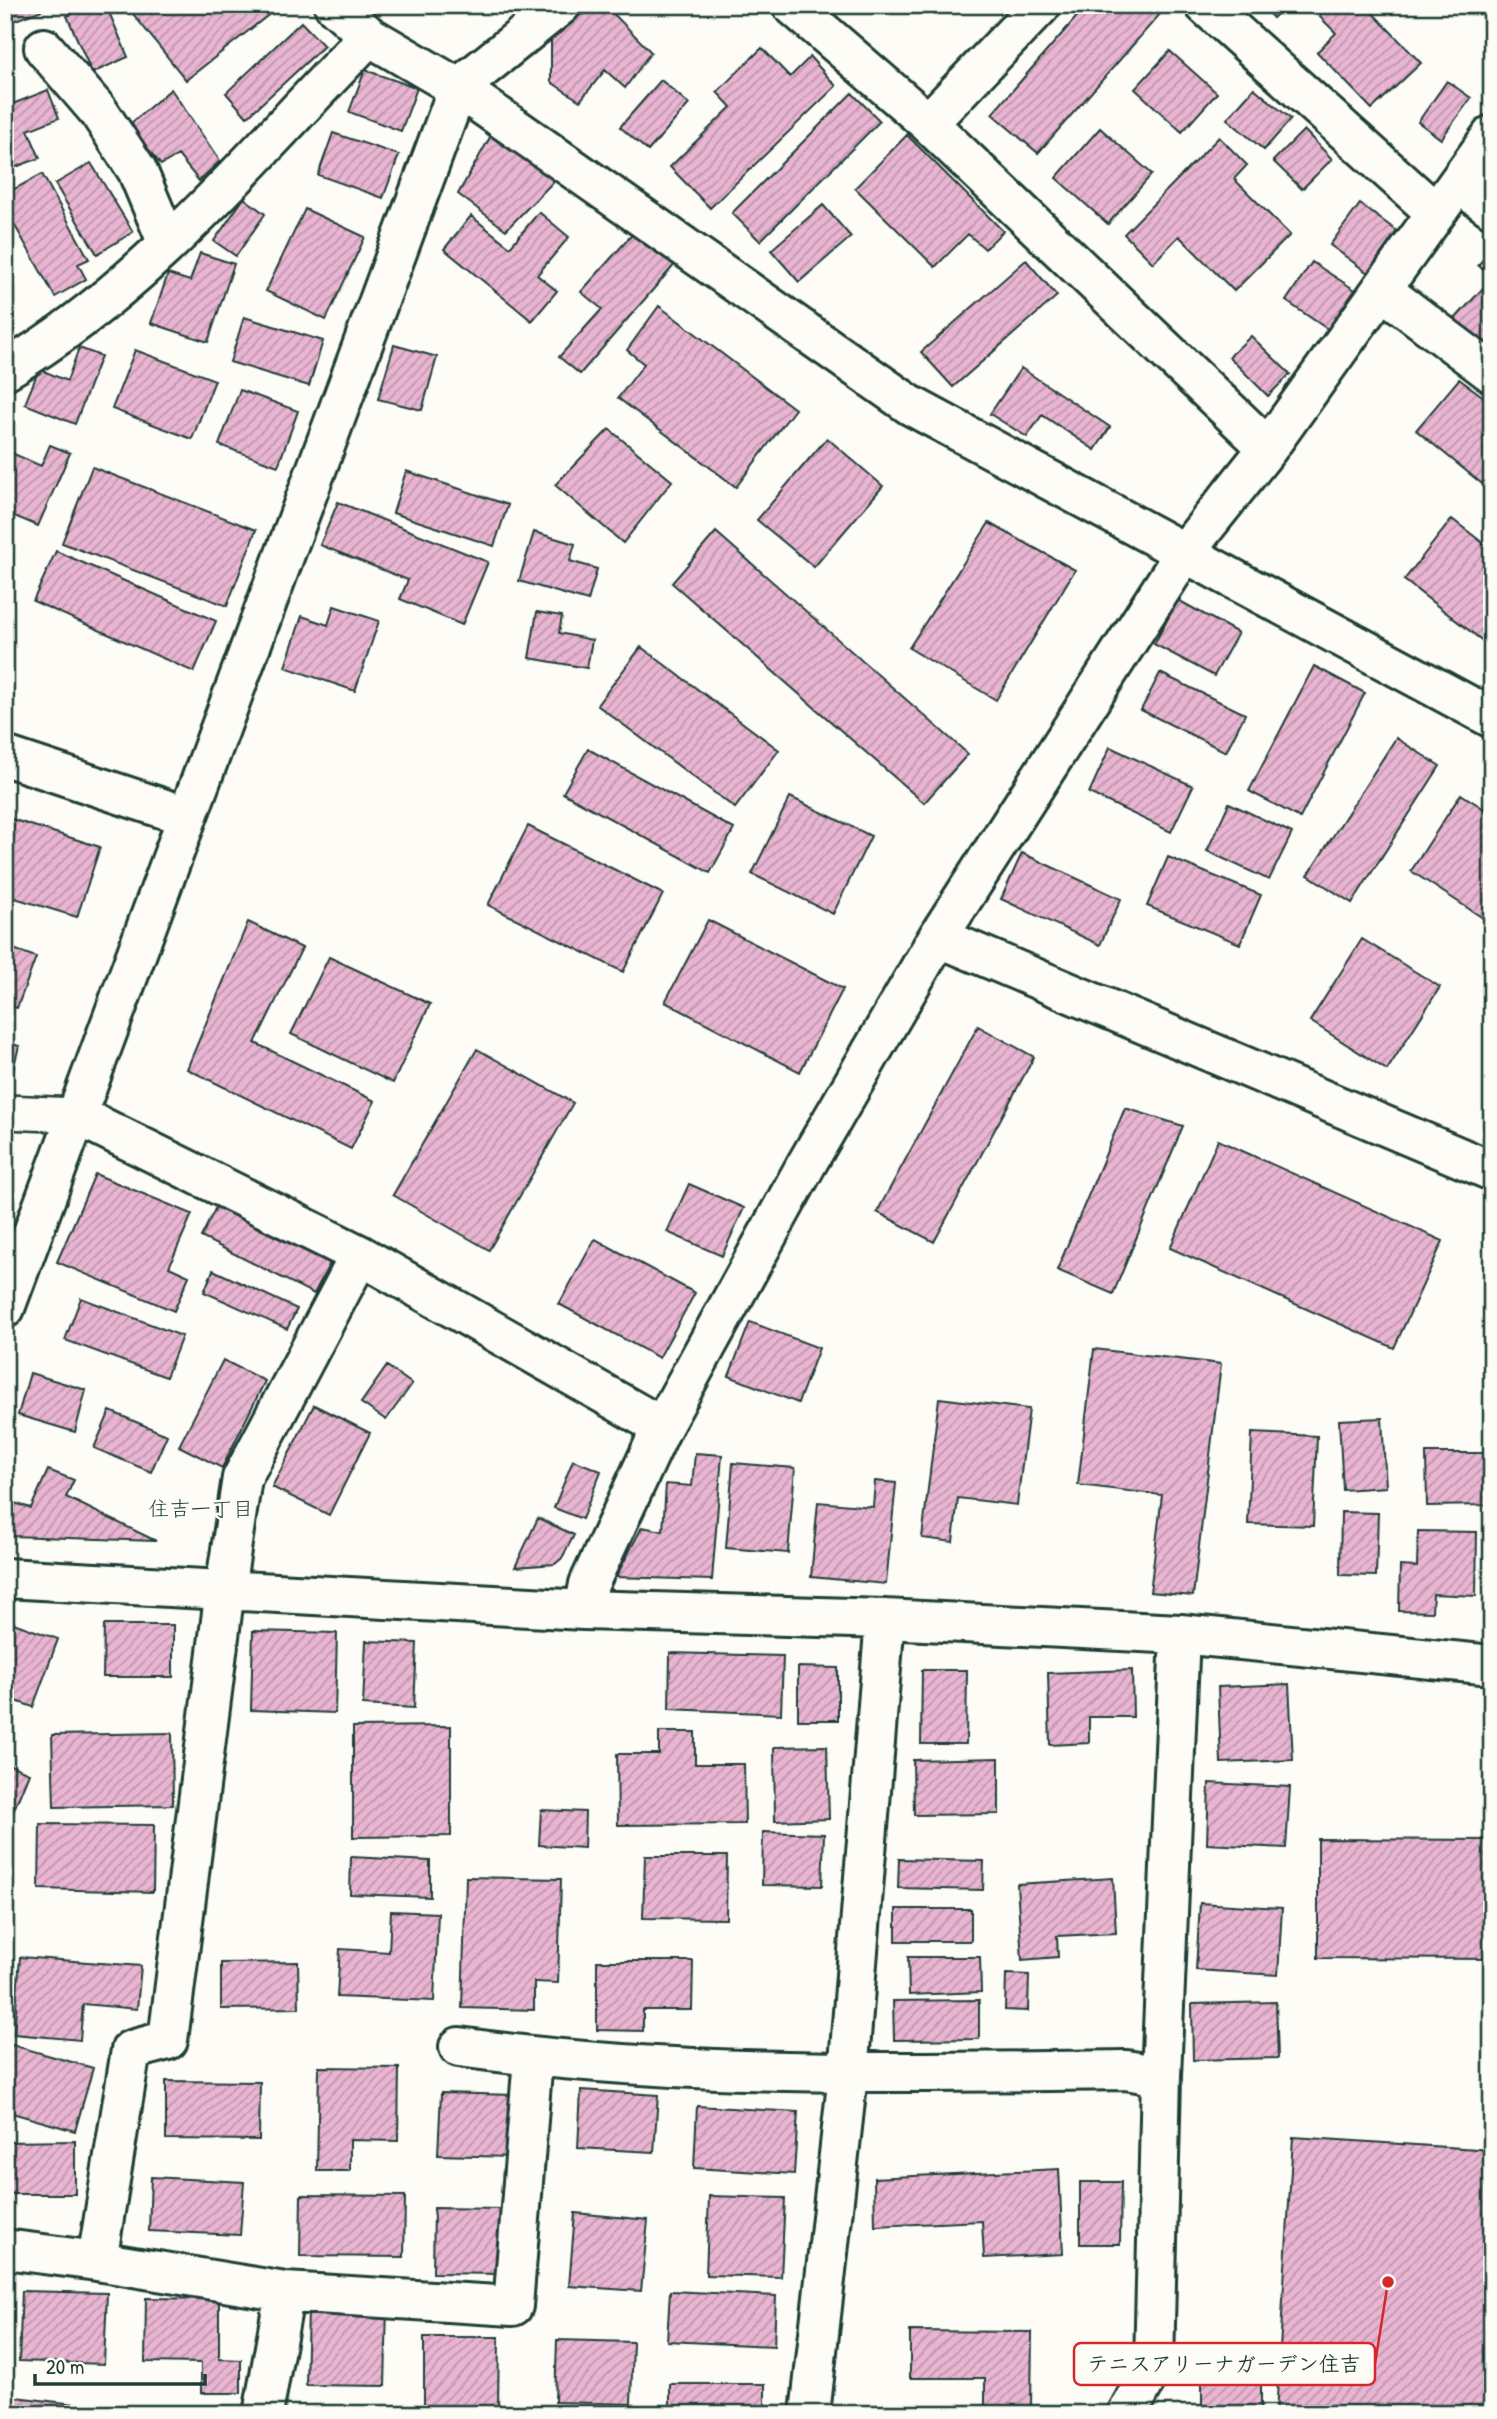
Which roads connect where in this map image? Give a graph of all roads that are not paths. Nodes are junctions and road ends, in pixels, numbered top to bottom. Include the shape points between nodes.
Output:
1 (334, 5) edge
2 (561, 5) edge
3 (792, 5) edge
4 (1041, 5) edge
5 (1205, 5) edge
6 (369, 36) junction
7 (44, 48) dead end
8 (458, 88) junction
9 (928, 123) junction
10 (1492, 135) edge
11 (1447, 198) junction
12 (1492, 208) edge
13 (168, 243) junction
14 (1382, 289) junction
15 (5, 370) edge
16 (1492, 373) edge
17 (1268, 448) junction
18 (1185, 552) junction
19 (1492, 718) edge
20 (5, 756) edge
21 (187, 816) junction
22 (938, 937) junction
23 (5, 1112) edge
24 (77, 1115) junction
25 (1492, 1171) edge
26 (360, 1255) junction
27 (5, 1308) edge
28 (662, 1427) junction
29 (5, 1578) edge
30 (225, 1589) junction
31 (584, 1610) junction
32 (885, 1619) junction
33 (1180, 1634) junction
34 (1492, 1665) edge
35 (458, 2047) dead end
36 (533, 2057) junction
37 (848, 2074) junction
38 (1161, 2076) junction
39 (5, 2249) edge
40 (97, 2261) junction
41 (285, 2292) junction
42 (262, 2414) edge
43 (810, 2414) edge
44 (1127, 2414) edge

1 - 6 street
2 - 8 street
3 - 9 street
4 - 9 street
5 - 11 street
6 - 8 street
6 - 13 street
7 - 13 street via 99,112 137,170
8 - 18 street via 910,405
8 - 21 street
9 - 17 street
10 - 11 street
11 - 12 street
11 - 14 street
13 - 15 street via 52,343
14 - 16 street
14 - 17 street
17 - 18 street
18 - 19 street
18 - 22 street
20 - 21 street
21 - 24 street
22 - 25 street
22 - 28 street
23 - 24 lane
24 - 26 street
24 - 27 street
26 - 28 street
26 - 30 street via 242,1478
28 - 31 street via 589,1584
29 - 30 street
30 - 31 street
30 - 40 street via 168,2040 131,2050
31 - 32 street
32 - 33 street
32 - 37 street
33 - 34 street
33 - 38 street
35 - 36 street
36 - 37 street
36 - 41 street via 513,2306
37 - 38 street via 1126,2070
37 - 43 street
38 - 44 street via 1154,2365
39 - 40 street
40 - 41 street
41 - 42 street

